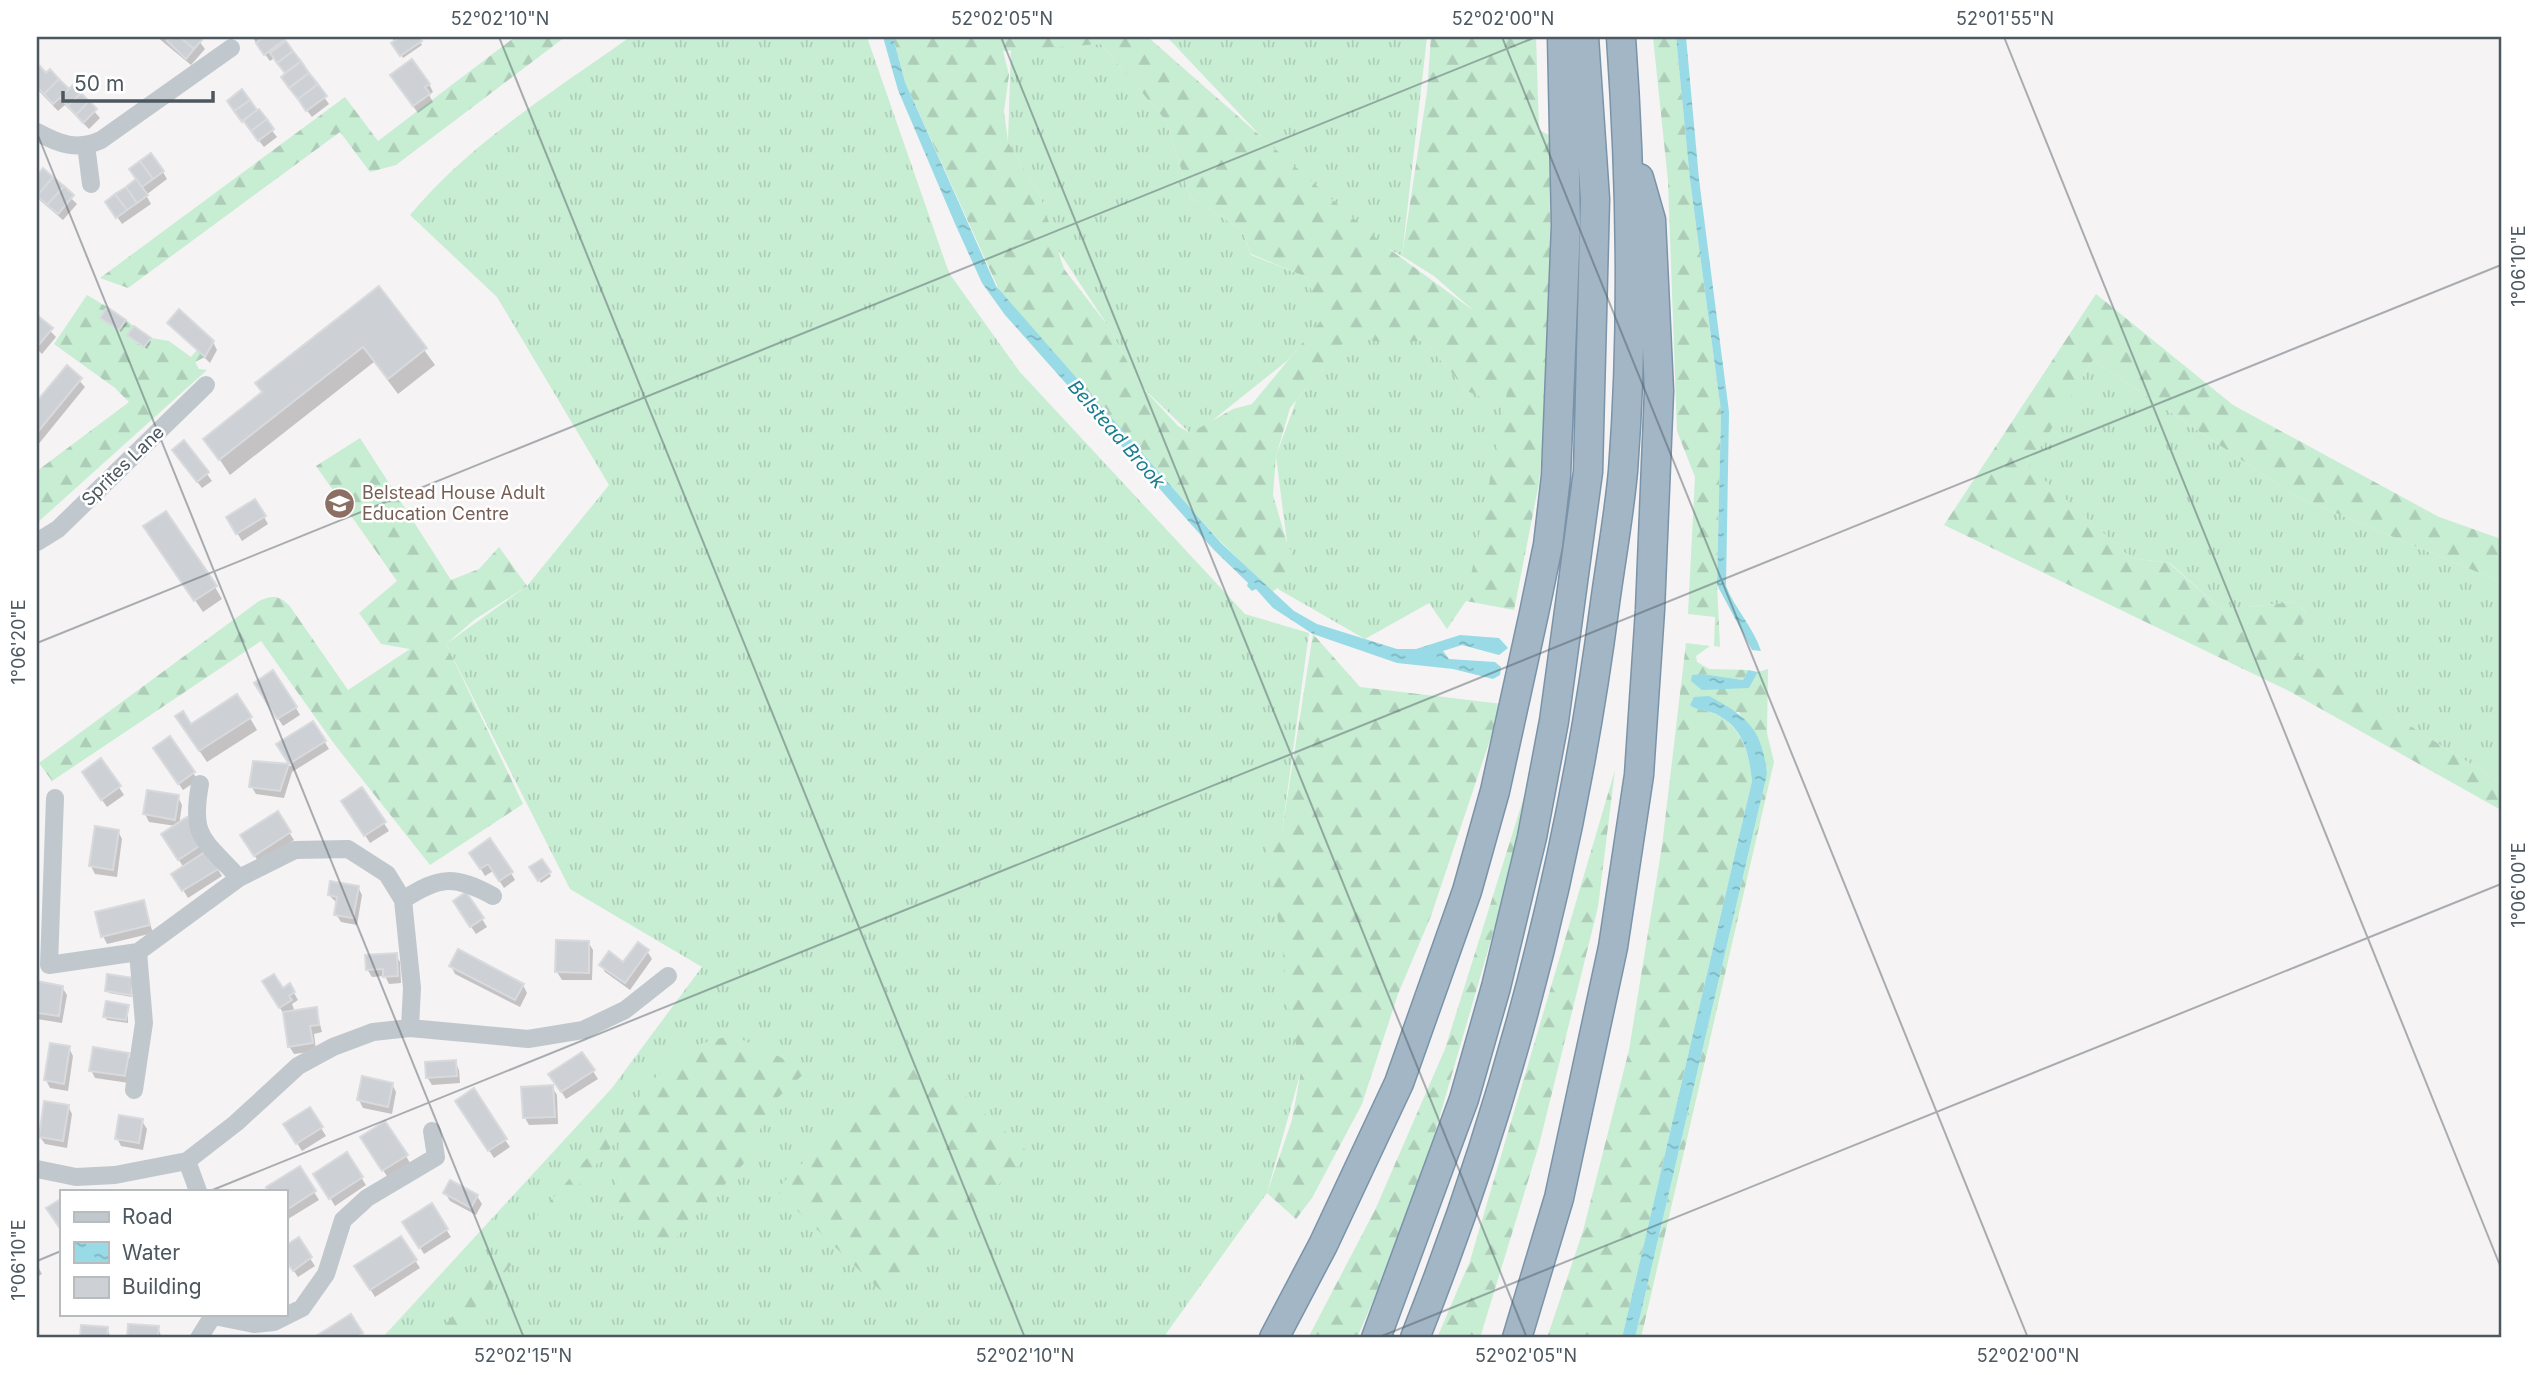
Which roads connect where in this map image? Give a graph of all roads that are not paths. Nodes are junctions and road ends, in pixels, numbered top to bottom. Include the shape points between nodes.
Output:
1 (1562, 37) edge
2 (1584, 37) edge
3 (1621, 37) edge
4 (231, 48) dead end
5 (37, 132) edge
6 (1629, 142) junction
7 (86, 145) junction
8 (92, 184) dead end
9 (206, 385) dead end
10 (37, 542) edge
11 (200, 784) dead end
12 (55, 798) dead end
13 (239, 878) junction
14 (493, 896) dead end
15 (403, 900) junction
16 (138, 952) junction
17 (668, 976) dead end
18 (410, 1028) junction
19 (134, 1090) dead end
20 (432, 1131) dead end
21 (187, 1161) junction
22 (37, 1169) edge
23 (198, 1190) edge
24 (287, 1315) edge
25 (213, 1316) edge
26 (218, 1316) edge
27 (285, 1316) edge
28 (199, 1338) edge
29 (1273, 1338) edge
30 (1376, 1338) edge
31 (1415, 1338) edge
32 (1517, 1338) edge

1 - 29 highway via 1566,225 1556,476 1548,545 1501,765 1467,891 1399,1083 1323,1245
2 - 30 highway via 1595,200 1588,472 1554,721 1525,865 1464,1099
3 - 6 highway
4 - 7 street via 110,135
5 - 7 street via 63,145
6 - 31 highway via 1623,472 1592,702 1529,999 1481,1160
6 - 32 highway via 1651,220 1659,391 1639,775 1613,947 1559,1198
7 - 8 street
9 - 10 street, Sprites Lane via 58,529
11 - 13 street via 197,830
12 - 16 street via 50,965
13 - 15 street via 295,850 348,849 387,874
13 - 16 street
14 - 15 street via 450,879 427,884
15 - 18 street via 412,988
16 - 19 street via 144,1023
17 - 18 street via 625,1010 583,1030 528,1039
18 - 21 street via 373,1032 298,1066
20 - 24 street via 436,1157 367,1198 343,1220 326,1274 302,1308
21 - 22 street via 115,1175 76,1177
21 - 23 street
25 - 28 street
26 - 27 street via 254,1324

